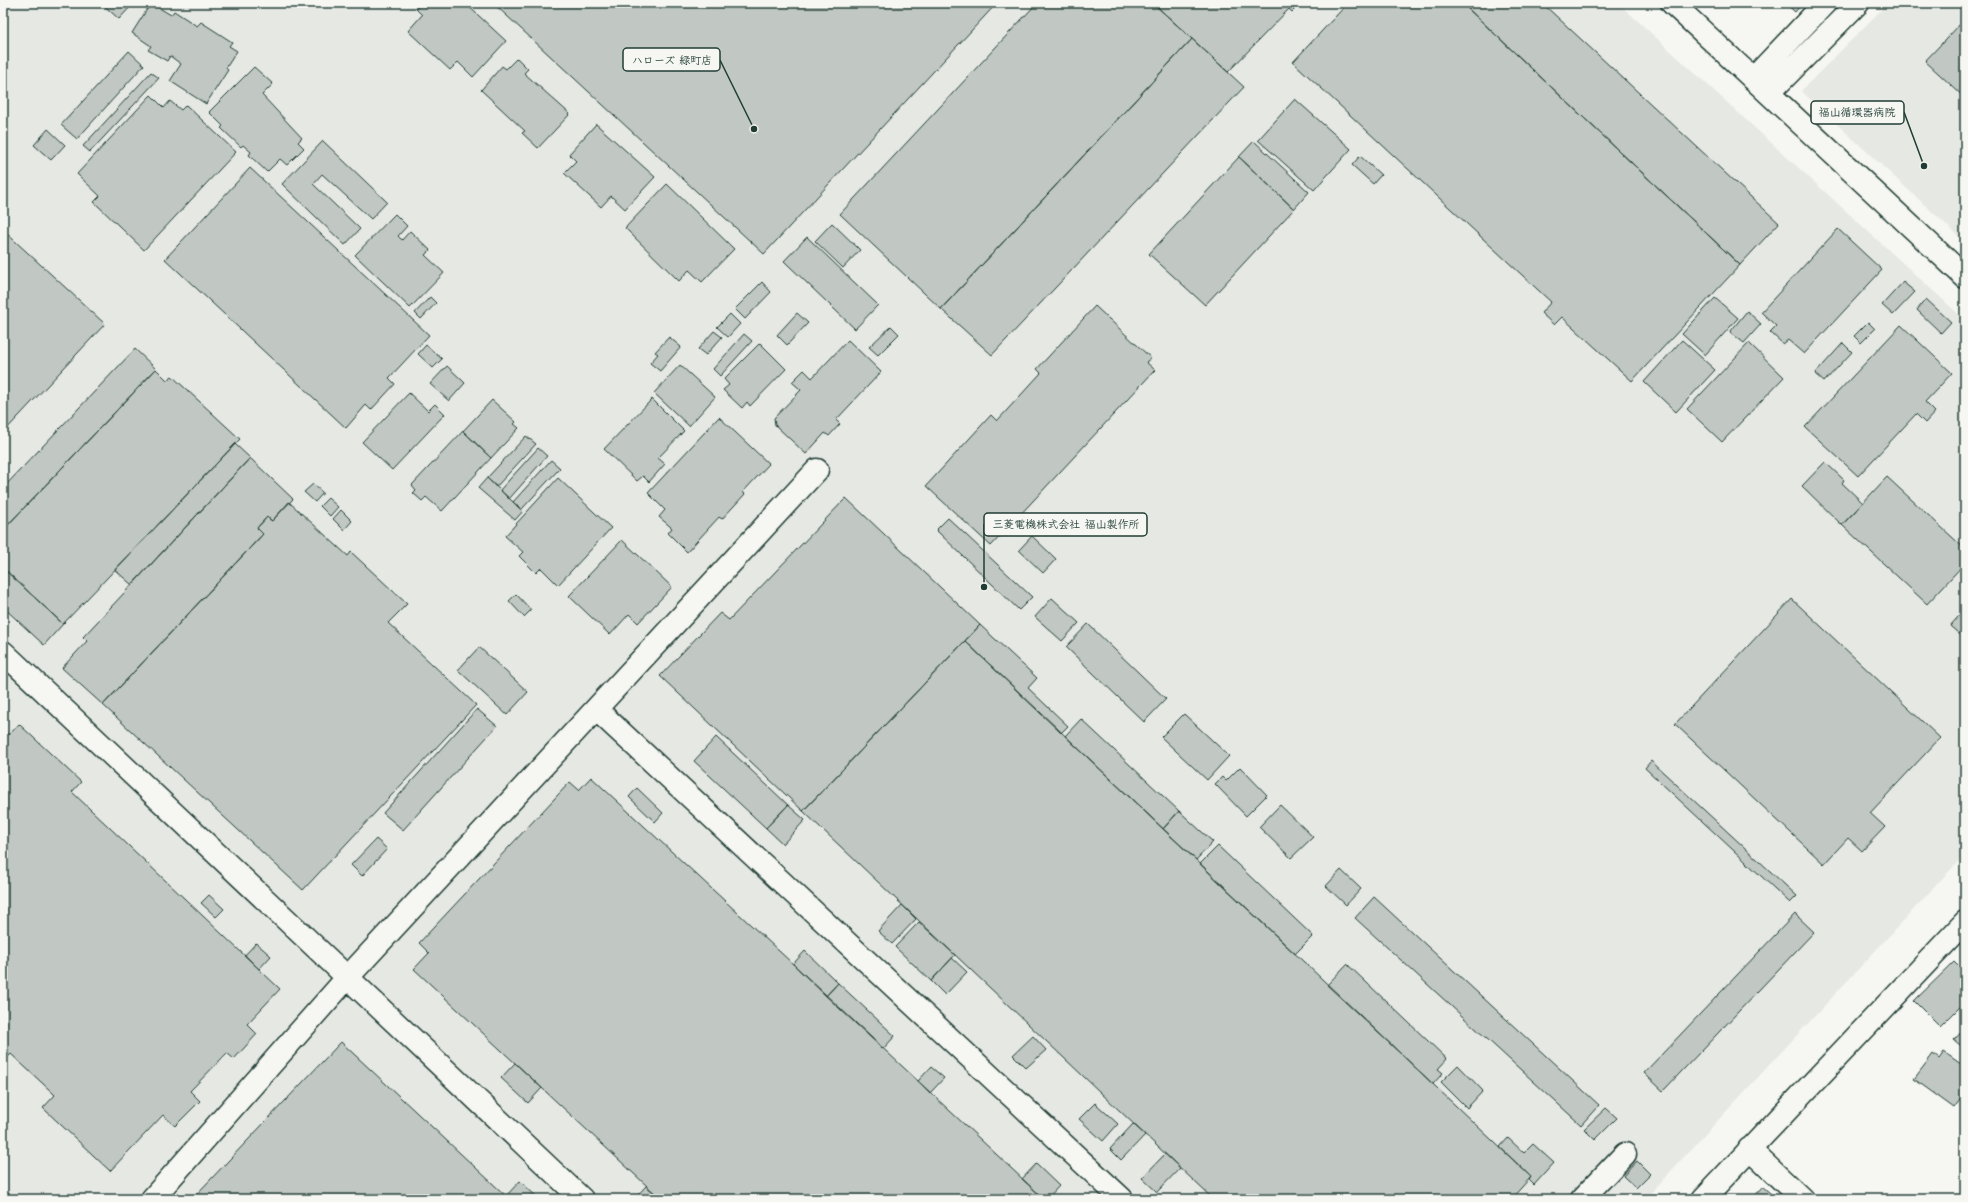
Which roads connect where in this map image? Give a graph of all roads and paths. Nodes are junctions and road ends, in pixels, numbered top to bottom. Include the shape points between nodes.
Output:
1 (1672, 3) edge
2 (1825, 3) edge
3 (1858, 3) edge
4 (1761, 86) junction
5 (1965, 277) edge
6 (817, 470) dead end
7 (3, 652) edge
8 (596, 709) junction
9 (1965, 922) edge
10 (347, 978) junction
11 (1750, 1149) junction
12 (1625, 1154) dead end
13 (152, 1199) edge
14 (582, 1199) edge
15 (1122, 1199) edge
16 (1582, 1199) edge
17 (1703, 1199) edge
18 (1802, 1199) edge

1 - 4 street
2 - 4 street
3 - 4 street
4 - 5 street
6 - 8 street
7 - 10 street
8 - 10 street
8 - 15 street
9 - 11 street
10 - 13 street
10 - 14 street
11 - 17 street
11 - 18 street
12 - 16 street

